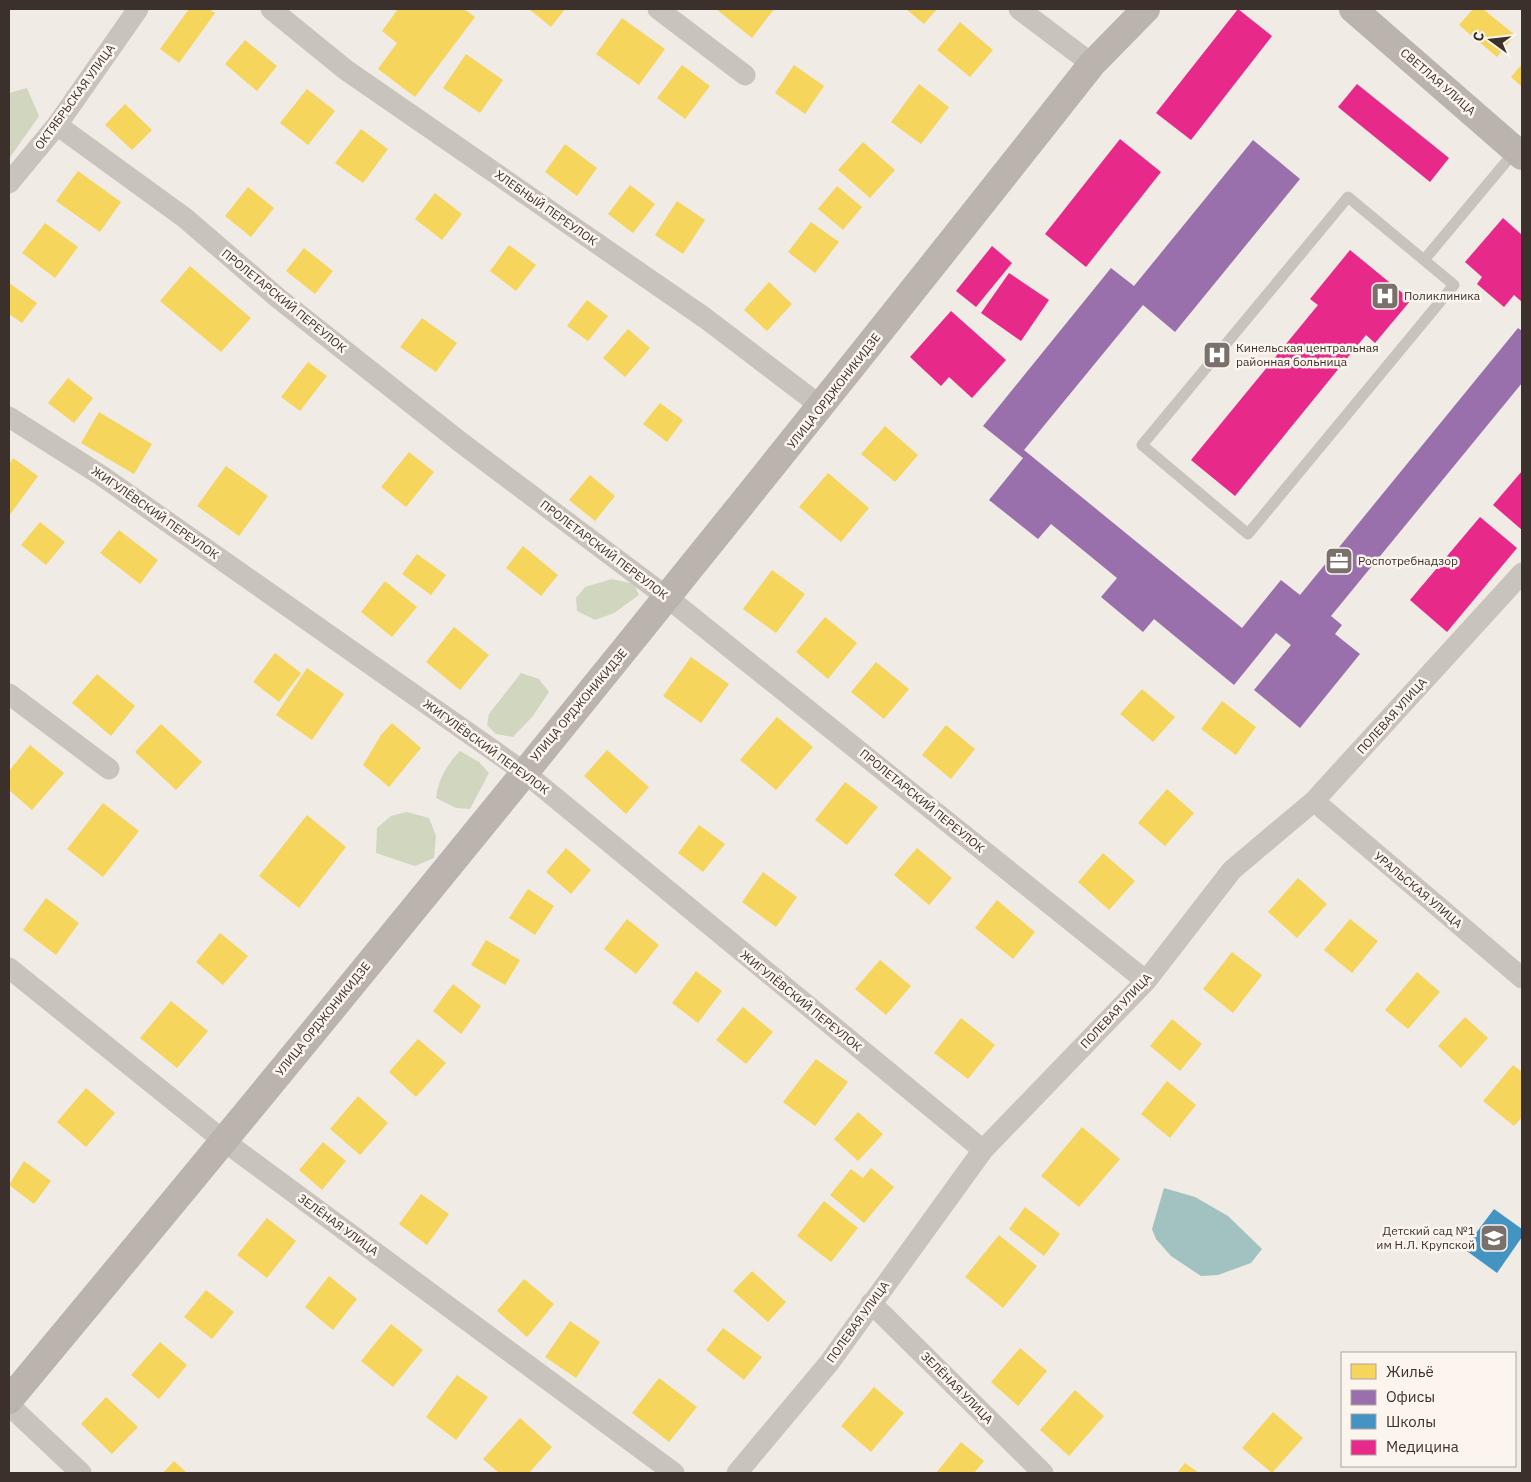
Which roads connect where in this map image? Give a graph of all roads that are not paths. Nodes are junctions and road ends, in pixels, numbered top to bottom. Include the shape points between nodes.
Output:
1 (138, 9) edge
2 (271, 9) edge
3 (658, 9) edge
4 (1019, 9) edge
5 (1146, 9) edge
6 (1353, 9) edge
7 (1092, 64) junction
8 (745, 76) dead end
9 (57, 125) junction
10 (1519, 153) edge
11 (9, 183) edge
12 (1424, 260) junction
13 (822, 407) junction
14 (9, 417) edge
15 (1522, 573) edge
16 (668, 598) junction
17 (9, 694) edge
18 (109, 769) dead end
19 (524, 772) junction
20 (1314, 801) junction
21 (9, 968) edge
22 (1522, 978) edge
23 (1146, 981) junction
24 (224, 1141) junction
25 (983, 1150) junction
26 (871, 1303) junction
27 (9, 1400) edge
28 (9, 1405) edge
29 (82, 1473) edge
30 (674, 1473) edge
31 (738, 1473) edge
32 (1043, 1473) edge

1 - 9 street, ОКТЯБРЬСКАЯ УЛИЦА
2 - 13 street, ХЛЕБНЫЙ ПЕРЕУЛОК via 346,70 705,318
3 - 8 street
4 - 7 street
5 - 7 street, УЛИЦА ОРДЖОНИКИДЗЕ
6 - 10 street, СВЕТЛАЯ УЛИЦА
7 - 13 street, УЛИЦА ОРДЖОНИКИДЗЕ
9 - 11 street, ОКТЯБРЬСКАЯ УЛИЦА
9 - 16 street, ПРОЛЕТАРСКИЙ ПЕРЕУЛОК via 185,218 278,298 451,435
10 - 12 lane
12 - 12 lane via 1454,285 1248,534 1142,445 1348,197
13 - 16 street, УЛИЦА ОРДЖОНИКИДЗЕ
14 - 19 street, ЖИГУЛЁВСКИЙ ПЕРЕУЛОК via 102,476
15 - 20 street, ПОЛЕВАЯ УЛИЦА
16 - 19 street, УЛИЦА ОРДЖОНИКИДЗЕ
16 - 23 street, ПРОЛЕТАРСКИЙ ПЕРЕУЛОК
17 - 18 street
19 - 24 street, УЛИЦА ОРДЖОНИКИДЗЕ
19 - 25 street, ЖИГУЛЁВСКИЙ ПЕРЕУЛОК
20 - 22 street, УРАЛЬСКАЯ УЛИЦА
20 - 23 street, ПОЛЕВАЯ УЛИЦА via 1232,870
21 - 24 street, ЗЕЛЁНАЯ УЛИЦА
23 - 25 street, ПОЛЕВАЯ УЛИЦА
24 - 27 street, УЛИЦА ОРДЖОНИКИДЗЕ
24 - 30 street, ЗЕЛЁНАЯ УЛИЦА
25 - 26 street, ПОЛЕВАЯ УЛИЦА
26 - 31 street, ПОЛЕВАЯ УЛИЦА via 829,1363
26 - 32 street, ЗЕЛЁНАЯ УЛИЦА
28 - 29 street

